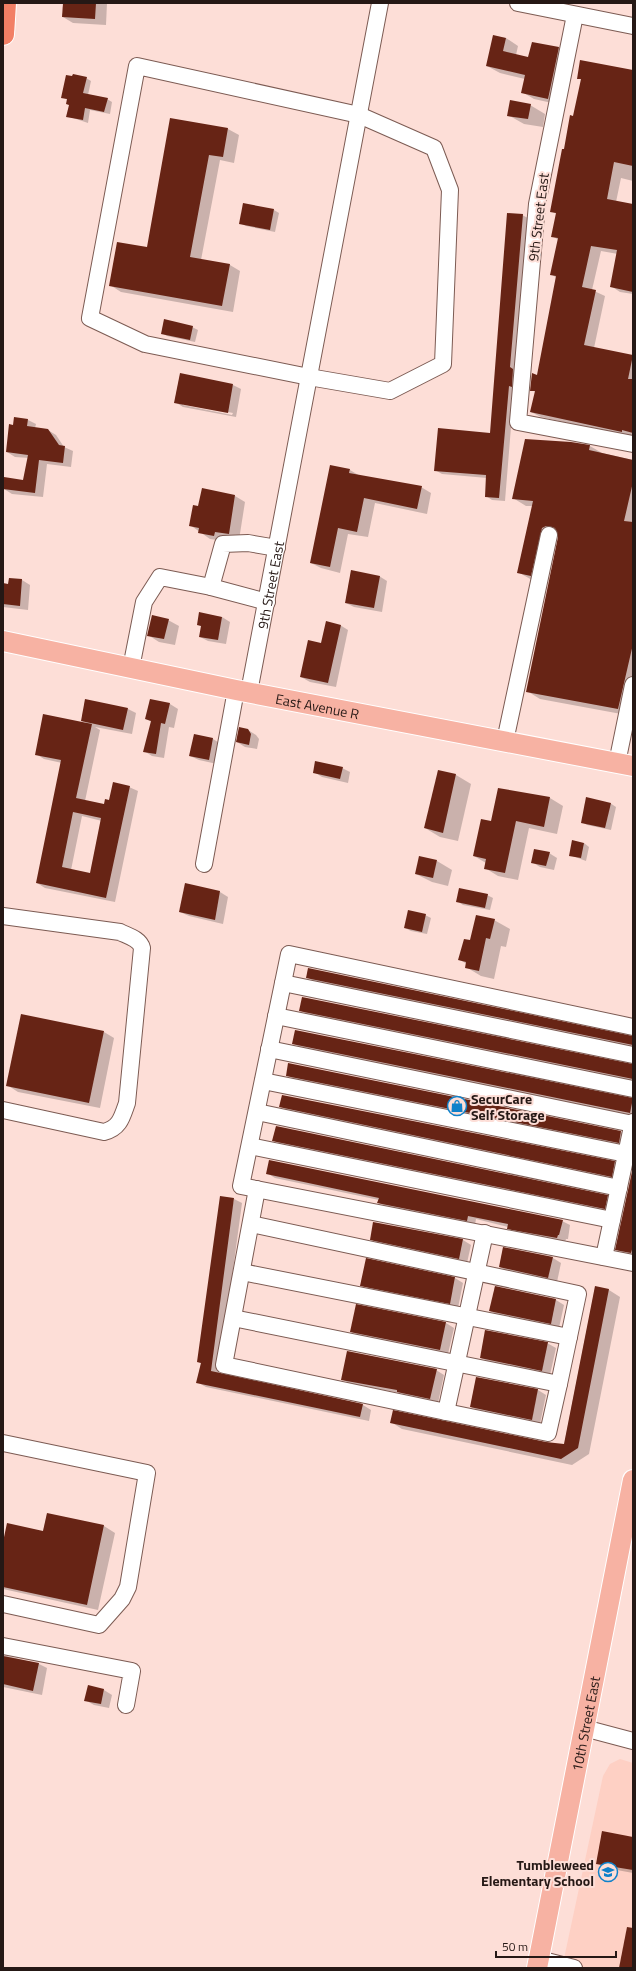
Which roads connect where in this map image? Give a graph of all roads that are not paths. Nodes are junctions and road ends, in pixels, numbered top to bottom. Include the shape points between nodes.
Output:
1 (5, 3) edge
2 (380, 3) edge
3 (518, 3) edge
4 (575, 15) junction
5 (633, 26) edge
6 (3, 34) edge
7 (359, 115) junction
8 (309, 377) junction
9 (633, 444) edge
10 (549, 535) dead end
11 (277, 548) junction
12 (211, 587) junction
13 (267, 602) junction
14 (3, 641) edge
15 (131, 668) junction
16 (633, 685) edge
17 (242, 691) junction
18 (505, 741) junction
19 (625, 764) edge
20 (204, 864) dead end
21 (3, 916) edge
22 (283, 983) junction
23 (276, 1016) junction
24 (633, 1027) edge
25 (269, 1049) junction
26 (633, 1055) edge
27 (263, 1081) junction
28 (633, 1089) edge
29 (3, 1110) edge
30 (256, 1112) junction
31 (633, 1123) edge
32 (250, 1146) junction
33 (626, 1154) junction
34 (619, 1188) junction
35 (257, 1189) junction
36 (612, 1220) junction
37 (251, 1224) junction
38 (485, 1233) junction
39 (604, 1257) junction
40 (633, 1263) edge
41 (477, 1271) junction
42 (242, 1272) junction
43 (467, 1316) junction
44 (233, 1318) junction
45 (569, 1337) junction
46 (457, 1363) junction
47 (559, 1384) junction
48 (446, 1412) junction
49 (3, 1443) edge
50 (633, 1480) edge
51 (3, 1604) edge
52 (3, 1646) edge
53 (126, 1705) dead end
54 (584, 1728) junction
55 (633, 1742) edge
56 (538, 1963) edge
57 (574, 1968) edge

1 - 6 highway
2 - 7 street, 9th Street East
3 - 4 street
4 - 5 street
4 - 9 street, 9th Street East via 537,204 518,422
7 - 8 street, 9th Street East
7 - 8 street via 434,148 450,190 443,364 390,391
7 - 8 street via 137,66 90,318 145,344
8 - 11 street, 9th Street East
10 - 18 street
11 - 12 street via 248,542 223,544
11 - 13 street, 9th Street East
12 - 13 street
12 - 15 street via 160,577 144,602
13 - 17 street, 9th Street East
14 - 15 main road, East Avenue R
15 - 17 main road, East Avenue R
16 - 19 street
17 - 18 main road, East Avenue R
17 - 20 street, 9th Street East
18 - 19 main road, East Avenue R
21 - 29 street via 120,932 135,939 142,948 127,1103 120,1123 104,1132
22 - 23 street
22 - 24 street via 289,954
22 - 26 street
23 - 25 street
23 - 28 street
25 - 27 street
25 - 31 street
27 - 30 street
27 - 33 street
30 - 32 street
30 - 34 street
31 - 33 street
32 - 35 street via 242,1186
32 - 36 street
33 - 34 street
34 - 36 street
35 - 37 street
35 - 38 street
36 - 39 street
37 - 41 street
37 - 42 street
38 - 39 street
38 - 41 street
39 - 40 street
41 - 43 street
41 - 45 street via 578,1294
42 - 43 street
42 - 44 street
43 - 45 street
43 - 46 street
44 - 46 street
44 - 48 street via 224,1366
45 - 47 street
46 - 47 street
46 - 48 street
47 - 48 street via 548,1433
49 - 51 street via 147,1473 128,1586 122,1599 99,1625
50 - 54 main road, 10th Street East
52 - 53 street via 132,1671
54 - 55 street
54 - 56 main road, 10th Street East
56 - 57 street

